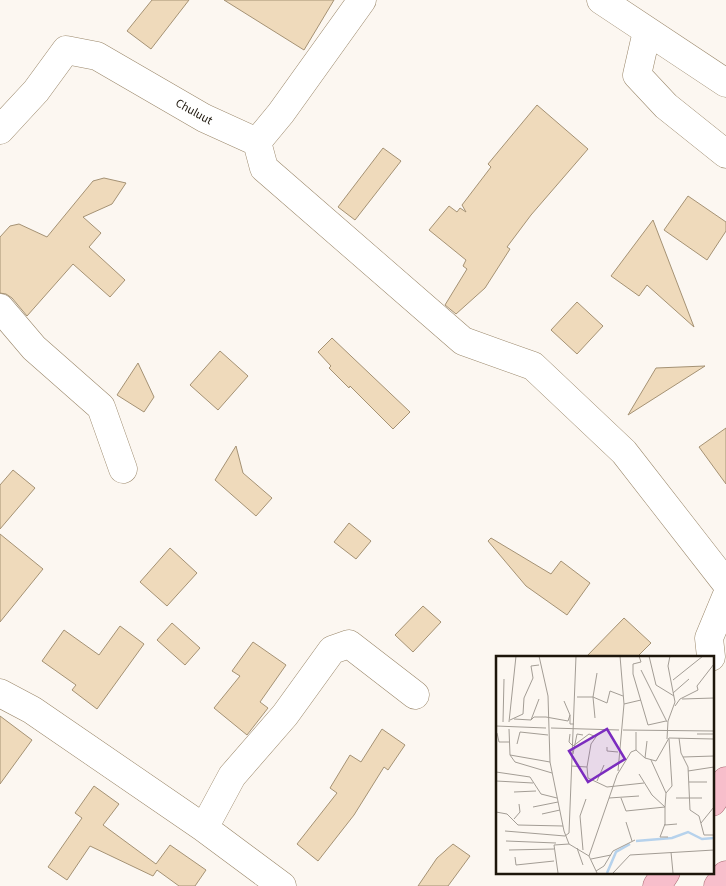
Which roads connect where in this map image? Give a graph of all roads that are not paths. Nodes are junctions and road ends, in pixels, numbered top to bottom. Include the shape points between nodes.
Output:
1 (362, 0) edge
2 (601, 0) edge
3 (647, 31) junction
4 (726, 83) edge
5 (0, 130) edge
6 (257, 142) junction
7 (726, 154) edge
8 (0, 308) edge
9 (123, 469) dead end
10 (726, 583) edge
11 (726, 597) edge
12 (716, 663) edge
13 (0, 694) edge
14 (415, 695) dead end
15 (726, 781) edge
16 (714, 799) edge
17 (204, 828) junction
18 (665, 874) edge
19 (726, 875) edge
20 (282, 886) edge
21 (658, 886) edge
22 (718, 886) edge

1 - 6 street via 282,113
2 - 3 street
3 - 4 street
3 - 7 street via 637,75 666,106
5 - 6 street, Chuluut via 36,91 66,50 97,56 204,118
6 - 10 street via 264,168 463,342 532,366 540,372 624,452
8 - 9 street via 34,348 101,407
11 - 12 street via 709,638
13 - 17 street via 32,710
14 - 17 street via 348,644 332,650 285,715 232,776
15 - 16 main road
17 - 20 street
18 - 21 main road
19 - 22 main road

